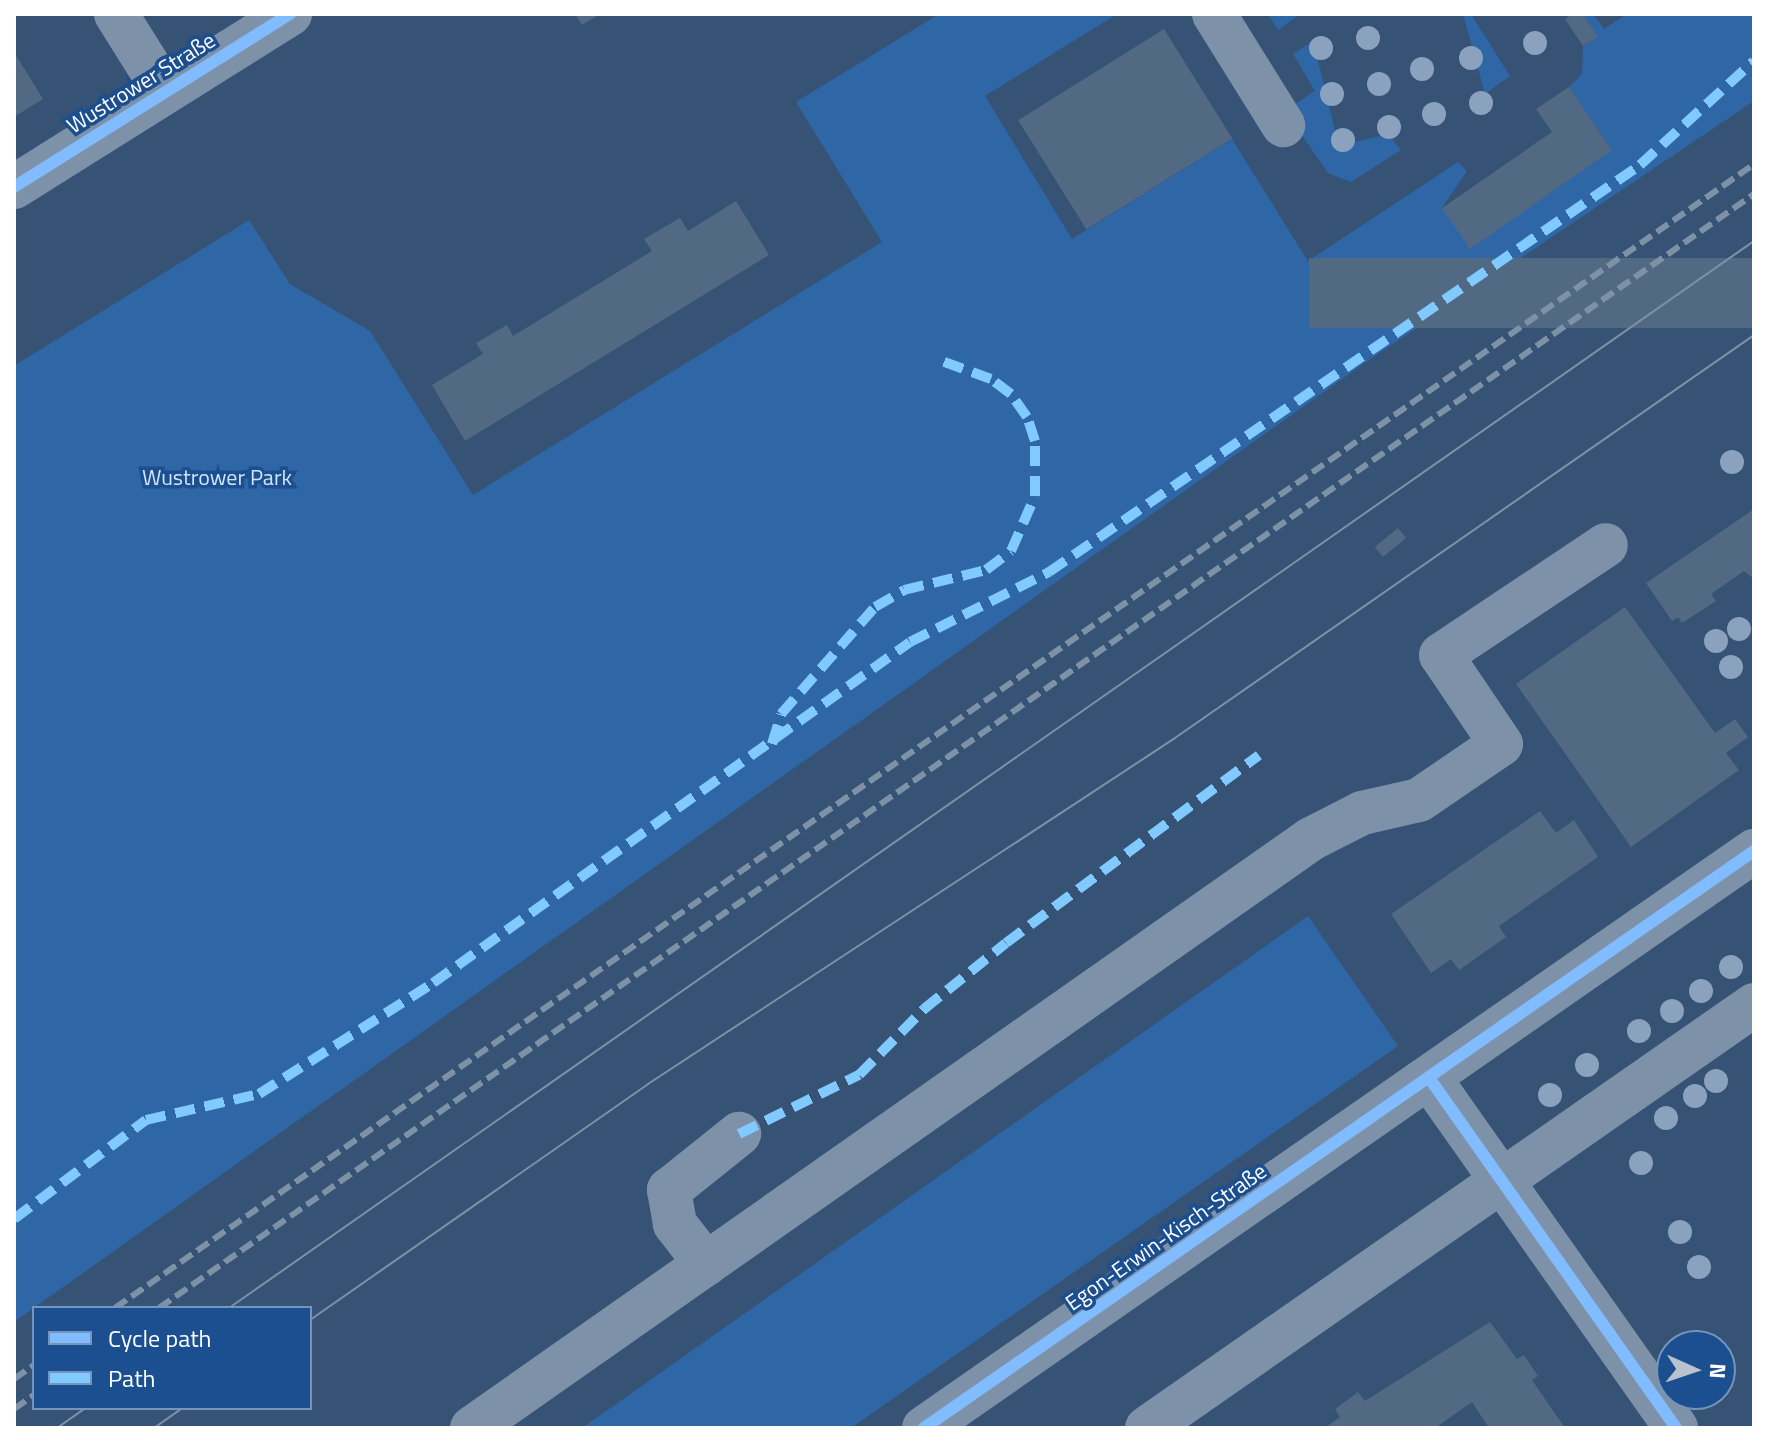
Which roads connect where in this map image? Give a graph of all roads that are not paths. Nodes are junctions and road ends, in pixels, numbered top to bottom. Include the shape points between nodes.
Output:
1 (116, 14) edge
2 (290, 14) edge
3 (1214, 14) edge
4 (165, 92) junction
5 (1283, 125) dead end
6 (14, 187) edge
7 (1606, 545) dead end
8 (1754, 851) edge
9 (1754, 1005) edge
10 (1430, 1079) junction
11 (739, 1134) dead end
12 (1503, 1179) junction
13 (706, 1264) junction
14 (472, 1428) edge
15 (924, 1428) edge
16 (1147, 1428) edge
17 (1676, 1428) edge

1 - 4 street
2 - 4 street, Wustrower Straße
3 - 5 street
4 - 6 street, Wustrower Straße
7 - 13 street via 1441,655 1501,744 1419,800 1362,813 1311,839
8 - 10 street, Egon-Erwin-Kisch-Straße
9 - 12 street
10 - 12 street
10 - 15 street, Egon-Erwin-Kisch-Straße
11 - 13 street via 669,1190 675,1224
12 - 16 street
12 - 17 street
13 - 14 street

